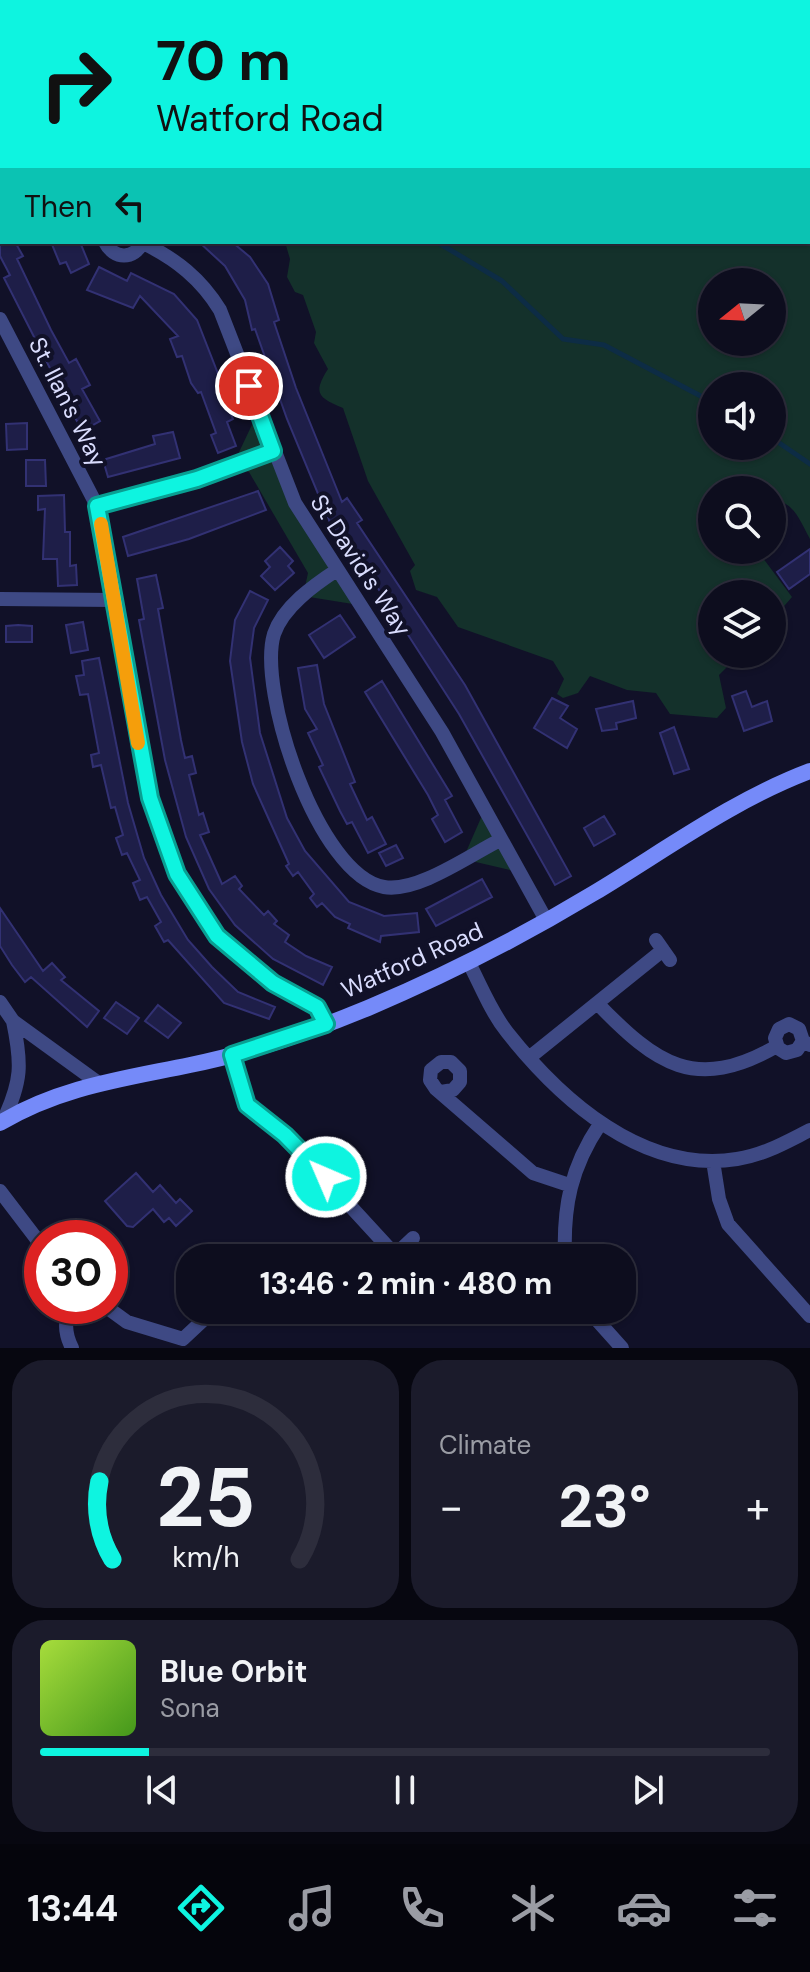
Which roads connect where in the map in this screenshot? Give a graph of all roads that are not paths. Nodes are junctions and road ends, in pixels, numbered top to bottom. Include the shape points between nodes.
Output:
1 (106, 244) edge
2 (142, 244) edge
3 (147, 244) edge
4 (0, 319) edge
5 (273, 451) junction
6 (97, 506) junction
7 (337, 570) junction
8 (0, 599) edge
9 (115, 600) junction
10 (810, 771) edge
11 (500, 840) junction
12 (546, 920) junction
13 (663, 950) dead end
14 (469, 963) junction
15 (0, 1002) edge
16 (597, 1003) junction
17 (13, 1021) junction
18 (326, 1024) junction
19 (806, 1043) edge
20 (777, 1046) junction
21 (232, 1055) junction
22 (530, 1057) junction
23 (97, 1082) junction
24 (441, 1092) dead end
25 (2, 1122) edge
26 (600, 1124) junction
27 (810, 1130) edge
28 (713, 1161) junction
29 (569, 1185) junction
30 (0, 1191) edge
31 (24, 1222) edge
32 (413, 1238) dead end
33 (386, 1244) edge
34 (408, 1244) edge
35 (565, 1244) edge
36 (810, 1316) edge
37 (128, 1322) edge
38 (67, 1324) edge
39 (202, 1324) edge
40 (601, 1324) edge
41 (186, 1343) edge
42 (72, 1348) edge
43 (622, 1348) edge

1 - 2 street, St David's Way via 124,256
3 - 5 street, St David's Way via 206,287 235,344
4 - 6 street, St. Ilan's Way
5 - 6 street
5 - 7 street, St David's Way via 295,503
6 - 9 street, St. Ilan's Way
7 - 11 street, St David's Way via 442,732
7 - 11 street via 290,607 279,621 272,652 292,768 320,826 357,873 370,883 395,888 430,877
8 - 9 street
9 - 18 street, St. Ilan's Way via 150,798 177,874 217,936 273,983 317,1007
10 - 12 street, Watford Road via 701,827
11 - 12 street, St David's Way
12 - 14 street, Watford Road
13 - 16 street
14 - 18 street, Watford Road
14 - 22 street via 496,1016
15 - 17 street
16 - 20 street via 641,1047 689,1069 742,1064
16 - 22 street
17 - 23 street
17 - 25 street via 21,1062 18,1090
18 - 21 street, Watford Road
19 - 20 street via 792,1052
19 - 20 street via 795,1026 783,1025 776,1033
21 - 23 street, Watford Road
21 - 33 street via 254,1114 285,1135
22 - 26 street via 569,1101
23 - 25 street, Watford Road
24 - 29 street via 533,1173
26 - 28 street via 653,1147
26 - 29 street
27 - 28 street via 771,1150
28 - 36 street via 728,1224
29 - 35 street
30 - 31 street
32 - 34 street
37 - 41 street
38 - 42 street
39 - 41 street
40 - 43 street

